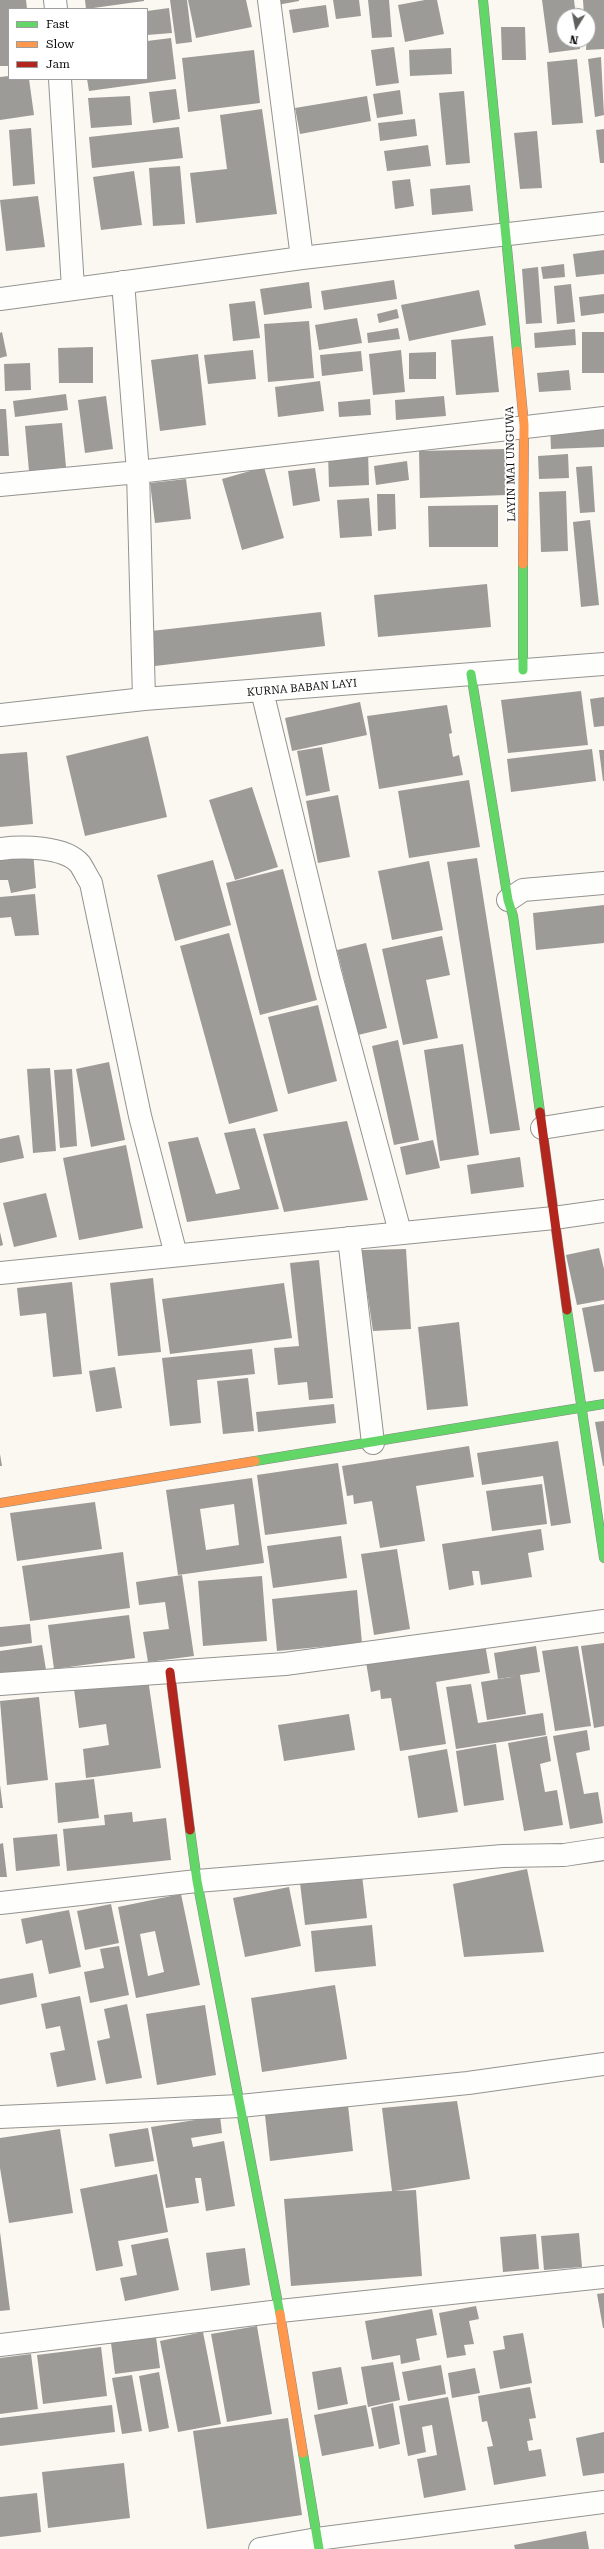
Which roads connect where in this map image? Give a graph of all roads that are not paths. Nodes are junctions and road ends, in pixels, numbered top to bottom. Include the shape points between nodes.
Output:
1 (269, 0) edge
2 (483, 0) edge
3 (60, 80) edge
4 (604, 223) edge
5 (506, 235) junction
6 (302, 258) junction
7 (123, 282) junction
8 (73, 288) junction
9 (0, 299) edge
10 (604, 418) edge
11 (524, 425) junction
12 (138, 472) junction
13 (0, 485) edge
14 (604, 664) edge
15 (523, 670) junction
16 (471, 674) junction
17 (262, 691) junction
18 (144, 699) junction
19 (0, 715) edge
20 (0, 849) edge
21 (604, 883) edge
22 (508, 900) junction
23 (604, 1118) edge
24 (542, 1128) junction
25 (604, 1211) edge
26 (554, 1218) junction
27 (400, 1232) junction
28 (349, 1238) junction
29 (176, 1255) junction
30 (0, 1273) edge
31 (604, 1404) edge
32 (580, 1408) junction
33 (373, 1443) junction
34 (0, 1503) edge
35 (604, 1558) edge
36 (604, 1621) edge
37 (170, 1672) junction
38 (0, 1684) edge
39 (604, 1849) edge
40 (196, 1881) junction
41 (0, 1903) edge
42 (604, 2064) edge
43 (240, 2106) junction
44 (0, 2117) edge
45 (604, 2277) edge
46 (280, 2311) junction
47 (0, 2345) edge
48 (604, 2502) edge
49 (318, 2544) edge
50 (260, 2549) edge

1 - 6 street
2 - 5 street, LAYIN MAI UNGUWA
3 - 8 street
4 - 5 street
5 - 6 street
5 - 11 street, LAYIN MAI UNGUWA
6 - 7 street
7 - 8 street
7 - 12 street
8 - 9 street
10 - 11 street
11 - 12 street
11 - 15 street, LAYIN MAI UNGUWA
12 - 13 street
12 - 18 street
14 - 15 street, KURNA BABAN LAYI
15 - 16 street, KURNA BABAN LAYI
16 - 17 street, KURNA BABAN LAYI
16 - 22 street
17 - 18 street, KURNA BABAN LAYI
17 - 27 street via 330,972
18 - 19 street, KURNA BABAN LAYI
20 - 29 street via 18,846 61,852 79,863 91,882 140,1116
21 - 22 street via 523,890
22 - 24 street via 513,916
23 - 24 street
24 - 26 street
25 - 26 street
26 - 27 street
26 - 32 street
27 - 28 street
28 - 29 street
28 - 33 street
29 - 30 street
31 - 32 street
32 - 33 street
32 - 35 street
33 - 34 street
36 - 37 street via 285,1664
37 - 38 street
37 - 40 street
39 - 40 street via 564,1855 503,1856
40 - 41 street
40 - 43 street
42 - 43 street via 468,2083
43 - 44 street
43 - 46 street
45 - 46 street
46 - 47 street
46 - 49 street
48 - 49 street
49 - 50 street

